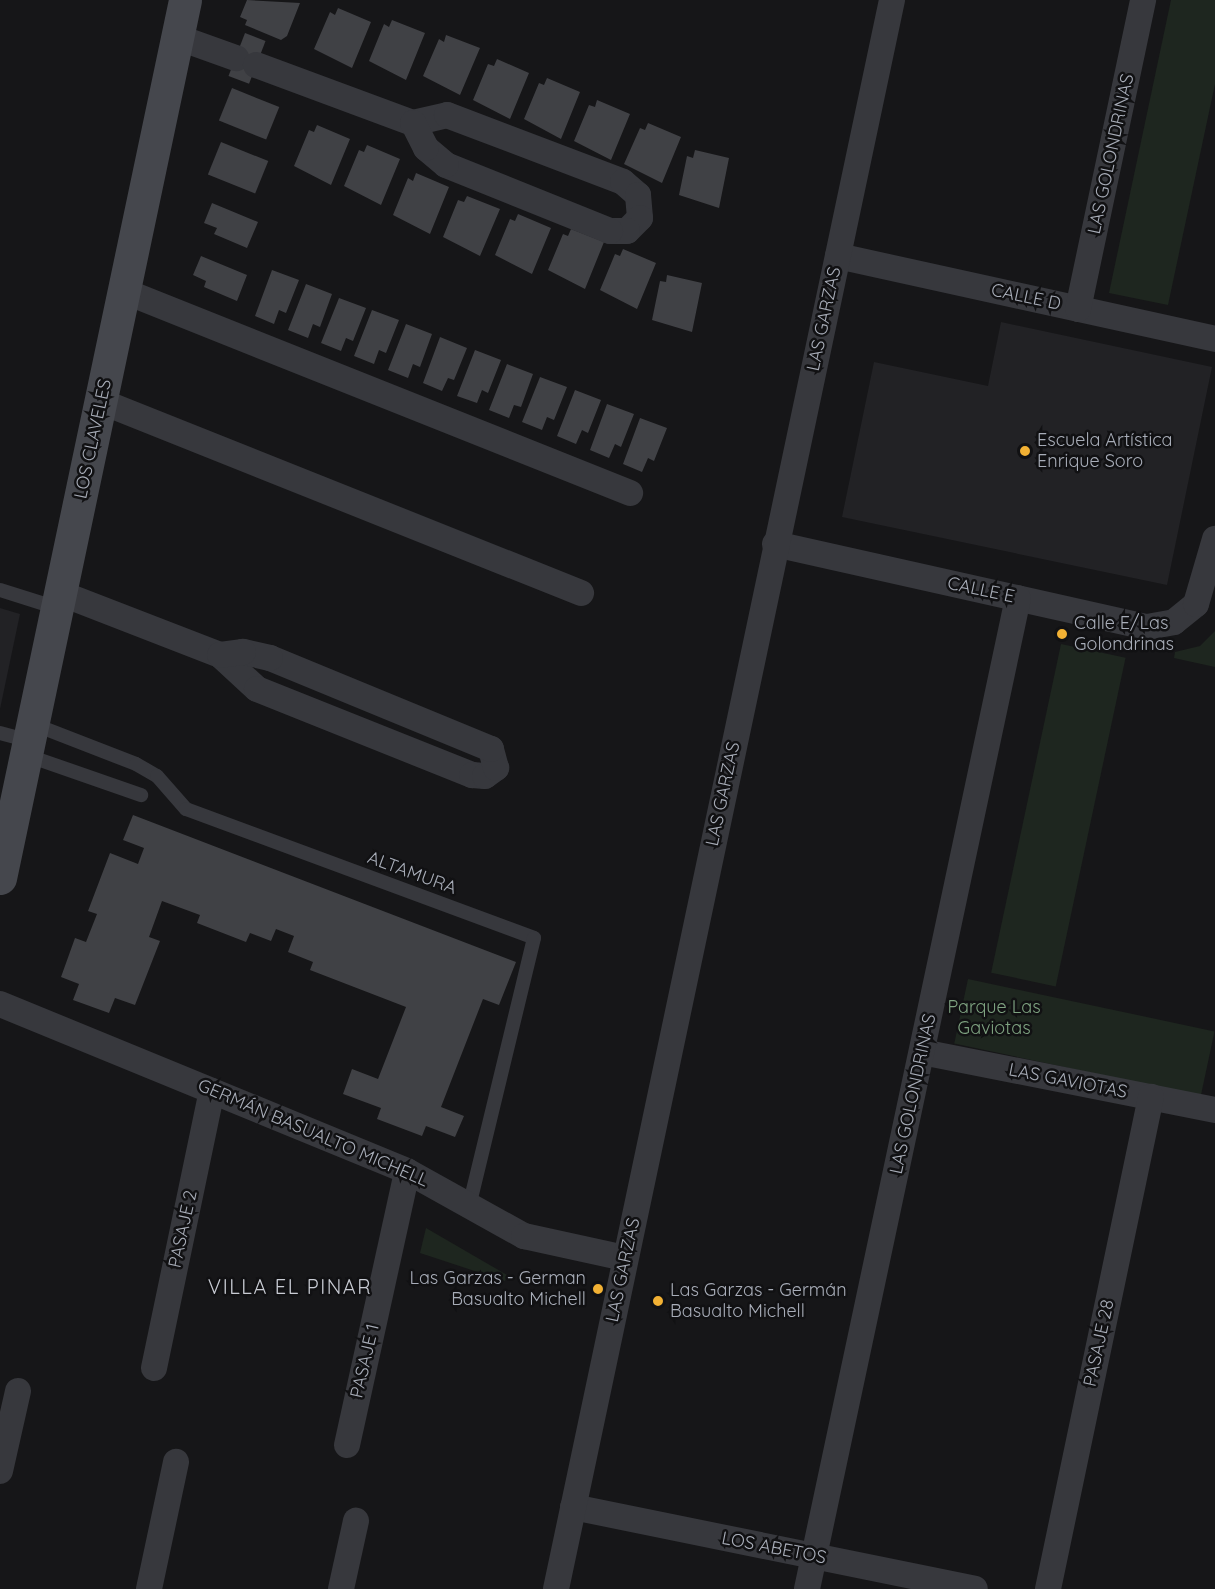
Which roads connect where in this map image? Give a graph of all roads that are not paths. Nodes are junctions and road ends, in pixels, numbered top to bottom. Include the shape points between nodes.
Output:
1 (185, 0) edge
2 (892, 0) edge
3 (1143, 0) edge
4 (177, 37) junction
5 (413, 123) junction
6 (838, 256) junction
7 (124, 291) junction
8 (1078, 309) junction
9 (1215, 339) edge
10 (100, 401) junction
11 (630, 493) dead end
12 (1215, 539) edge
13 (775, 544) junction
14 (0, 590) edge
15 (580, 593) dead end
16 (1018, 598) junction
17 (58, 601) junction
18 (220, 655) junction
19 (22, 738) edge
20 (141, 795) dead end
21 (0, 878) edge
22 (0, 1004) edge
23 (922, 1052) junction
24 (212, 1091) junction
25 (1151, 1097) junction
26 (1215, 1110) edge
27 (407, 1171) junction
28 (470, 1206) junction
29 (625, 1258) junction
30 (154, 1368) dead end
31 (18, 1391) dead end
32 (347, 1445) dead end
33 (176, 1462) dead end
34 (0, 1471) edge
35 (573, 1507) junction
36 (356, 1521) dead end
37 (814, 1556) junction
38 (149, 1589) edge
39 (341, 1589) edge
40 (556, 1589) edge
41 (807, 1589) edge
42 (975, 1589) edge
43 (1048, 1589) edge

1 - 4 street, LOS CLAVELES
2 - 6 street, LAS GARZAS
3 - 8 street, LAS GOLONDRINAS
4 - 5 street
4 - 7 street, LOS CLAVELES
5 - 5 street via 426,148 446,165 610,231 627,231 640,218 638,195 623,182 447,116
6 - 8 street, CALLE D
6 - 13 street, LAS GARZAS
7 - 10 street, LOS CLAVELES
7 - 11 street
8 - 9 street, CALLE D
10 - 15 street
10 - 17 street, LOS CLAVELES
12 - 16 street, CALLE E via 1204,592 1186,615 1148,627
13 - 16 street, CALLE E
13 - 29 street, LAS GARZAS
14 - 17 lane
16 - 23 street, LAS GOLONDRINAS
17 - 18 street
17 - 19 street, LOS CLAVELES
18 - 18 street via 257,689 472,775 485,776 496,768 491,749 270,658 243,652
19 - 20 lane via 75,772
19 - 21 street, LOS CLAVELES
19 - 28 lane, ALTAMURA via 136,764 157,776 186,808 534,938
22 - 24 street, GERMÁN BASUALTO MICHELL
23 - 25 street, LAS GAVIOTAS
23 - 37 street, LAS GOLONDRINAS
24 - 27 street, GERMÁN BASUALTO MICHELL
24 - 30 street, PASAJE 2
25 - 26 street, LAS GAVIOTAS
25 - 43 street, PASAJE 28
27 - 28 street, GERMÁN BASUALTO MICHELL
27 - 32 street, PASAJE 1
28 - 29 street, GERMÁN BASUALTO MICHELL via 524,1236
29 - 35 street, LAS GARZAS
31 - 34 street
33 - 38 street
35 - 37 street, LOS ABETOS
35 - 40 street, LAS GARZAS
36 - 39 street
37 - 41 street, LAS GOLONDRINAS
37 - 42 street, LOS ABETOS

